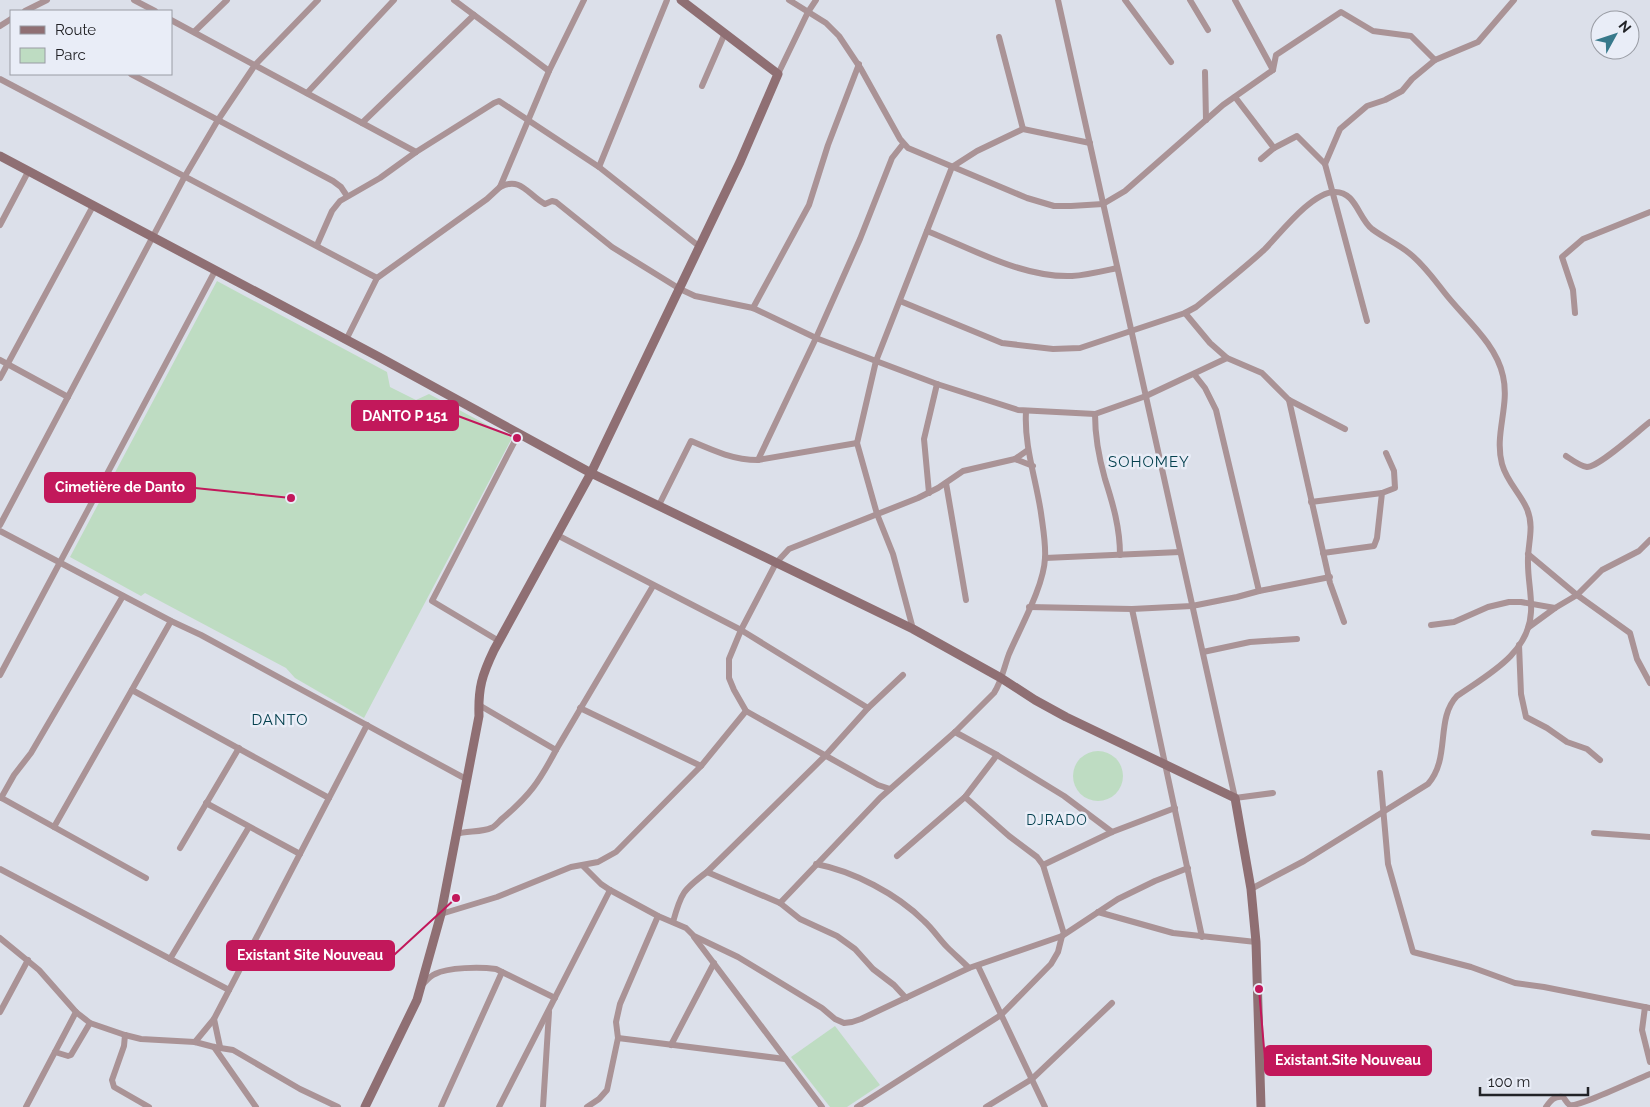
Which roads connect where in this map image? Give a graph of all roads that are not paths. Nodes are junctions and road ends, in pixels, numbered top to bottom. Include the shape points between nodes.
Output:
1 (47, 0) edge
2 (134, 0) edge
3 (227, 0) edge
4 (318, 0) edge
5 (394, 0) edge
6 (454, 0) edge
7 (574, 0) edge
8 (667, 0) edge
9 (681, 0) edge
10 (789, 0) edge
11 (816, 0) edge
12 (1058, 0) edge
13 (1125, 0) edge
14 (1190, 0) edge
15 (1235, 0) edge
16 (1514, 0) edge
17 (582, 2) edge
18 (27, 10) edge
19 (153, 10) edge
20 (808, 12) junction
21 (474, 15) junction
22 (172, 21) edge
23 (1208, 30) dead end
24 (194, 32) junction
25 (725, 33) junction
26 (999, 37) dead end
27 (1434, 60) junction
28 (1172, 62) dead end
29 (859, 64) junction
30 (255, 65) junction
31 (1273, 70) junction
32 (548, 71) junction
33 (1205, 72) dead end
34 (778, 74) junction
35 (133, 75) edge
36 (0, 79) edge
37 (702, 86) dead end
38 (307, 93) junction
39 (1235, 97) junction
40 (218, 120) junction
41 (527, 120) junction
42 (1206, 120) junction
43 (362, 123) junction
44 (1023, 129) junction
45 (1090, 143) junction
46 (903, 144) junction
47 (1274, 148) junction
48 (416, 152) junction
49 (0, 156) edge
50 (1261, 159) dead end
51 (1325, 164) junction
52 (599, 167) junction
53 (952, 167) junction
54 (28, 172) junction
55 (185, 176) junction
56 (500, 187) junction
57 (1332, 192) junction
58 (347, 196) junction
59 (1103, 204) junction
60 (93, 206) junction
61 (1650, 212) edge
62 (0, 225) edge
63 (927, 231) junction
64 (152, 238) junction
65 (316, 245) junction
66 (700, 247) junction
67 (1117, 268) junction
68 (215, 271) junction
69 (377, 278) junction
70 (680, 289) junction
71 (900, 301) junction
72 (753, 308) junction
73 (1185, 313) junction
74 (1575, 313) dead end
75 (1367, 321) dead end
76 (1132, 331) junction
77 (816, 338) junction
78 (346, 340) junction
79 (1227, 358) junction
80 (0, 360) edge
81 (876, 361) junction
82 (8, 364) junction
83 (1194, 374) junction
84 (0, 378) edge
85 (937, 384) junction
86 (1146, 396) junction
87 (68, 397) junction
88 (1289, 400) junction
89 (1026, 412) junction
90 (1094, 414) junction
91 (1650, 422) edge
92 (1345, 429) dead end
93 (518, 433) junction
94 (857, 443) junction
95 (1028, 450) junction
96 (1386, 453) dead end
97 (1566, 456) dead end
98 (1015, 459) junction
99 (758, 460) junction
100 (1033, 466) junction
101 (591, 473) junction
102 (946, 483) junction
103 (930, 493) junction
104 (1382, 493) junction
105 (1311, 502) junction
106 (659, 505) junction
107 (878, 514) junction
108 (0, 524) edge
109 (0, 531) edge
110 (557, 535) junction
111 (1650, 540) edge
112 (1180, 552) junction
113 (1324, 553) junction
114 (1120, 554) junction
115 (1528, 554) junction
116 (1046, 558) junction
117 (60, 563) junction
118 (776, 563) junction
119 (1330, 578) junction
120 (653, 586) junction
121 (1259, 591) junction
122 (1577, 595) junction
123 (123, 596) junction
124 (966, 600) dead end
125 (1531, 604) junction
126 (1192, 606) junction
127 (1029, 607) junction
128 (1555, 608) junction
129 (1132, 609) junction
130 (171, 621) junction
131 (1344, 622) dead end
132 (1431, 625) dead end
133 (1528, 628) junction
134 (913, 629) junction
135 (741, 630) junction
136 (1297, 639) dead end
137 (498, 641) junction
138 (1519, 645) junction
139 (1203, 652) junction
140 (0, 675) edge
141 (903, 675) dead end
142 (1001, 678) junction
143 (1650, 683) edge
144 (132, 690) junction
145 (479, 705) junction
146 (580, 708) junction
147 (868, 708) junction
148 (746, 711) junction
149 (367, 725) junction
150 (955, 732) junction
151 (239, 748) junction
152 (556, 750) junction
153 (997, 755) junction
154 (825, 756) junction
155 (1600, 760) dead end
156 (701, 766) junction
157 (1166, 766) junction
158 (1380, 774) dead end
159 (466, 779) junction
160 (878, 785) junction
161 (890, 789) junction
162 (1273, 793) dead end
163 (965, 796) junction
164 (1, 797) edge
165 (329, 798) junction
166 (880, 798) junction
167 (1235, 798) junction
168 (206, 803) junction
169 (1175, 808) junction
170 (1384, 810) junction
171 (250, 826) junction
172 (54, 827) junction
173 (1112, 832) junction
174 (1594, 833) dead end
175 (456, 834) junction
176 (1650, 837) edge
177 (180, 848) dead end
178 (300, 854) junction
179 (826, 854) junction
180 (897, 856) dead end
181 (816, 864) junction
182 (1043, 865) junction
183 (583, 866) junction
184 (832, 867) junction
185 (1188, 868) junction
186 (0, 869) edge
187 (707, 872) junction
188 (146, 878) dead end
189 (1251, 889) junction
190 (610, 890) junction
191 (780, 903) junction
192 (1098, 912) junction
193 (441, 914) junction
194 (658, 916) junction
195 (673, 922) junction
196 (694, 936) junction
197 (1063, 936) junction
198 (1202, 937) junction
199 (0, 938) edge
200 (1256, 942) junction
201 (170, 959) junction
202 (28, 960) junction
203 (714, 963) junction
204 (978, 966) junction
205 (969, 968) junction
206 (502, 972) junction
207 (421, 985) junction
208 (229, 990) junction
209 (555, 998) junction
210 (906, 998) junction
211 (1112, 1003) dead end
212 (1647, 1007) edge
213 (550, 1008) junction
214 (0, 1012) edge
215 (76, 1012) junction
216 (1002, 1015) junction
217 (214, 1019) junction
218 (90, 1023) junction
219 (125, 1035) junction
220 (618, 1038) junction
221 (141, 1039) junction
222 (195, 1042) junction
223 (671, 1045) junction
224 (124, 1046) junction
225 (217, 1047) junction
226 (55, 1052) junction
227 (785, 1058) junction
228 (1650, 1062) edge
229 (1650, 1074) edge
230 (1032, 1079) junction
231 (142, 1105) edge
232 (26, 1107) edge
233 (149, 1107) edge
234 (256, 1107) edge
235 (338, 1107) edge
236 (365, 1107) edge
237 (441, 1107) edge
238 (499, 1107) edge
239 (543, 1107) edge
240 (587, 1107) edge
241 (822, 1107) edge
242 (857, 1107) edge
243 (986, 1107) edge
244 (1045, 1107) edge
245 (1261, 1107) edge
246 (1546, 1107) edge

1 - 18 street
2 - 19 street
3 - 24 street
4 - 30 street
5 - 38 street
6 - 21 street
7 - 17 street
8 - 52 street
9 - 25 street
10 - 20 street
11 - 20 street
12 - 45 street
13 - 28 street
14 - 23 street
15 - 31 street
16 - 27 street via 1478,42
17 - 32 street
20 - 29 street via 834,30
20 - 34 street
21 - 32 street
21 - 43 street
22 - 24 street
24 - 30 street
25 - 34 street
25 - 37 street
26 - 44 street
27 - 31 street via 1411,36 1373,31 1341,12 1276,55
27 - 51 street via 1402,91 1367,106 1340,129
29 - 46 street
29 - 72 street via 808,205
30 - 38 street
30 - 40 street
31 - 39 street
32 - 41 street
33 - 42 street
34 - 66 street
35 - 40 street
36 - 55 street
38 - 43 street
39 - 42 street
39 - 47 street
40 - 55 street
40 - 58 street via 334,182
41 - 48 street via 497,101
41 - 52 street
41 - 56 street
42 - 59 street via 1125,191
43 - 48 street
44 - 45 street
44 - 53 street
45 - 59 street
46 - 53 street
46 - 77 street via 892,158 870,218
47 - 50 street
47 - 51 street via 1297,136
48 - 58 street via 380,178
49 - 54 street
51 - 57 street
52 - 66 street
53 - 59 street via 1042,203 1071,206
53 - 63 street
54 - 60 street
54 - 62 street
55 - 64 street
55 - 65 street
56 - 69 street
56 - 70 street via 513,183 545,204 556,202 612,246
57 - 73 street via 1315,200 1246,266
57 - 75 street
57 - 115 street via 1348,196 1371,228 1408,252 1424,267 1496,358 1506,392 1500,435 1501,462 1510,484 1528,509 1531,536
58 - 65 street via 335,206
59 - 67 street
60 - 64 street
60 - 82 street
61 - 74 street via 1583,239 1562,256 1573,290
63 - 67 street via 1026,271 1073,276
63 - 71 street
64 - 68 street
64 - 87 street
65 - 69 street
66 - 70 street
67 - 76 street
68 - 78 street
68 - 117 street
69 - 78 street
70 - 72 street via 695,296
70 - 101 street
71 - 76 street via 1002,343 1053,350 1080,348
71 - 81 street
72 - 77 street
73 - 76 street
73 - 79 street via 1200,333
76 - 86 street
77 - 81 street
77 - 99 street
78 - 93 street
79 - 83 street
79 - 88 street via 1262,372
80 - 82 street
81 - 85 street
81 - 94 street
82 - 84 street
82 - 87 street
83 - 86 street
83 - 121 street via 1216,410
85 - 89 street
85 - 103 street via 924,439
86 - 90 street
86 - 112 street
87 - 108 street
88 - 92 street
88 - 105 street
89 - 90 street
89 - 95 street
90 - 114 street via 1095,435 1119,530
91 - 97 street via 1593,466 1586,467
93 - 101 street
93 - 137 street via 432,600
94 - 99 street
94 - 107 street
95 - 98 street
95 - 100 street
96 - 104 street via 1394,471 1394,488
98 - 100 street
98 - 102 street via 963,471
99 - 106 street via 734,458 691,441
100 - 116 street
101 - 106 street
101 - 110 street
102 - 103 street
102 - 124 street
103 - 107 street
104 - 105 street
104 - 113 street via 1374,546
105 - 113 street
106 - 118 street
107 - 118 street via 794,546
107 - 134 street via 893,554
109 - 117 street
110 - 120 street
110 - 137 street
111 - 122 street via 1638,551 1602,570
112 - 114 street
112 - 126 street
113 - 119 street
114 - 116 street
115 - 122 street
115 - 125 street
116 - 127 street
117 - 123 street
117 - 140 street
118 - 134 street
118 - 135 street
119 - 121 street
119 - 131 street
120 - 135 street
120 - 146 street
121 - 126 street
122 - 128 street
122 - 143 street via 1630,633
123 - 130 street
123 - 164 street via 31,753
125 - 128 street
125 - 132 street via 1496,604 1454,622
125 - 133 street
126 - 129 street
126 - 139 street
127 - 129 street
127 - 142 street
128 - 133 street
129 - 157 street
130 - 144 street
130 - 149 street
133 - 138 street
134 - 142 street
135 - 147 street
135 - 148 street via 729,659 728,672
136 - 139 street via 1250,642
137 - 145 street via 482,675
138 - 155 street via 1521,694 1526,717 1567,742 1587,749
138 - 170 street via 1506,661 1451,702 1434,777 1428,784
139 - 167 street
141 - 147 street
142 - 150 street via 994,693
142 - 157 street via 1066,717
144 - 151 street
144 - 172 street
145 - 152 street
145 - 159 street
146 - 152 street
146 - 156 street
147 - 154 street
148 - 154 street
148 - 156 street
149 - 159 street
149 - 165 street
150 - 153 street
150 - 161 street
151 - 165 street
151 - 168 street
152 - 175 street via 532,790 491,828
153 - 163 street
153 - 173 street via 1064,796
154 - 160 street
154 - 187 street
156 - 183 street via 616,852
157 - 167 street
157 - 169 street
158 - 170 street
159 - 175 street
160 - 161 street
160 - 166 street
161 - 166 street
162 - 167 street
163 - 180 street
163 - 182 street
164 - 172 street
165 - 178 street
166 - 179 street
167 - 189 street
168 - 171 street
168 - 177 street
169 - 173 street
169 - 185 street
170 - 189 street via 1304,861
170 - 212 street via 1388,864 1413,952 1471,967 1515,983
171 - 178 street
171 - 201 street
172 - 188 street
173 - 182 street
174 - 176 street
175 - 193 street
178 - 208 street
179 - 181 street
179 - 184 street
181 - 184 street
181 - 191 street
182 - 197 street
183 - 190 street
183 - 193 street via 571,867 497,897
184 - 205 street via 867,882 905,905 925,921
185 - 192 street via 1135,890
185 - 198 street
186 - 201 street
187 - 191 street
187 - 195 street via 688,886
189 - 200 street
190 - 194 street
190 - 209 street
191 - 210 street via 800,919 855,949 872,969
192 - 197 street
192 - 198 street via 1173,934
193 - 207 street
194 - 195 street
194 - 220 street via 620,1004 616,1022
195 - 196 street
196 - 203 street
196 - 210 street via 738,957 844,1023
197 - 204 street
197 - 216 street via 1051,964
198 - 200 street
199 - 202 street
200 - 245 street
201 - 208 street
202 - 214 street
202 - 215 street
203 - 223 street
203 - 227 street
204 - 205 street
204 - 216 street
205 - 210 street
206 - 207 street via 485,967 446,970 436,973
206 - 209 street
206 - 237 street
207 - 236 street via 417,1000
208 - 217 street
209 - 213 street
211 - 230 street
212 - 228 street via 1642,1030
213 - 238 street
213 - 239 street
215 - 218 street
215 - 226 street
216 - 230 street
216 - 242 street
217 - 222 street
217 - 225 street
218 - 219 street
218 - 226 street via 71,1055
219 - 221 street
219 - 224 street
220 - 223 street
220 - 240 street via 607,1090
221 - 222 street
221 - 224 street
222 - 225 street
223 - 227 street
224 - 231 street via 112,1084
225 - 234 street
225 - 235 street via 233,1050
226 - 232 street
227 - 241 street
229 - 246 street via 1587,1102 1572,1106 1557,1096
230 - 243 street
230 - 244 street
231 - 233 street

